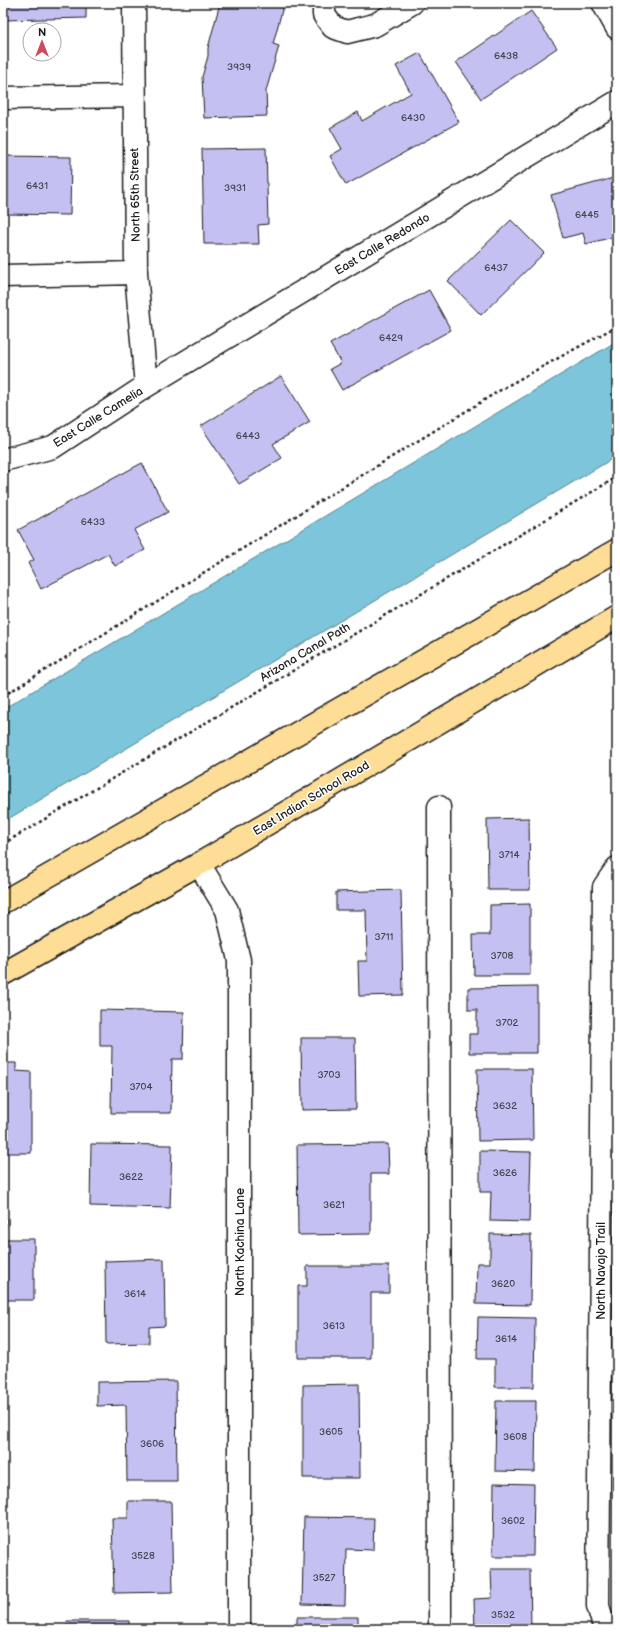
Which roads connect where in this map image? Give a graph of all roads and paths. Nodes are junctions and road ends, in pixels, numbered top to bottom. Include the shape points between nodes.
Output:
1 (134, 3) edge
2 (324, 3) edge
3 (412, 3) edge
4 (603, 3) edge
5 (617, 28) edge
6 (134, 96) junction
7 (3, 98) edge
8 (617, 102) edge
9 (136, 274) junction
10 (3, 276) edge
11 (617, 326) edge
12 (146, 386) junction
13 (3, 460) edge
14 (617, 477) edge
15 (617, 550) edge
16 (617, 617) edge
17 (3, 696) edge
18 (439, 807) dead end
19 (3, 844) edge
20 (200, 864) junction
21 (617, 868) edge
22 (3, 902) edge
23 (3, 974) edge
24 (239, 1629) edge
25 (440, 1629) edge
26 (605, 1629) edge

1 - 6 street, North 65th Street
2 - 3 street via 324,15 333,27 347,32 375,25
4 - 5 street
6 - 7 street
6 - 9 street, North 65th Street
8 - 12 street, East Calle Redondo
9 - 10 street
9 - 12 street, North 65th Street
11 - 17 path via 508,386
12 - 13 street, East Calle Camelia via 53,447
14 - 19 path, Arizona Canal Path
15 - 22 main road
16 - 20 main road, East Indian School Road
18 - 25 street
20 - 23 main road, East Indian School Road
20 - 24 street, North Kachina Lane via 227,910 239,960
21 - 26 street, North Navajo Trail via 604,887 598,1606

